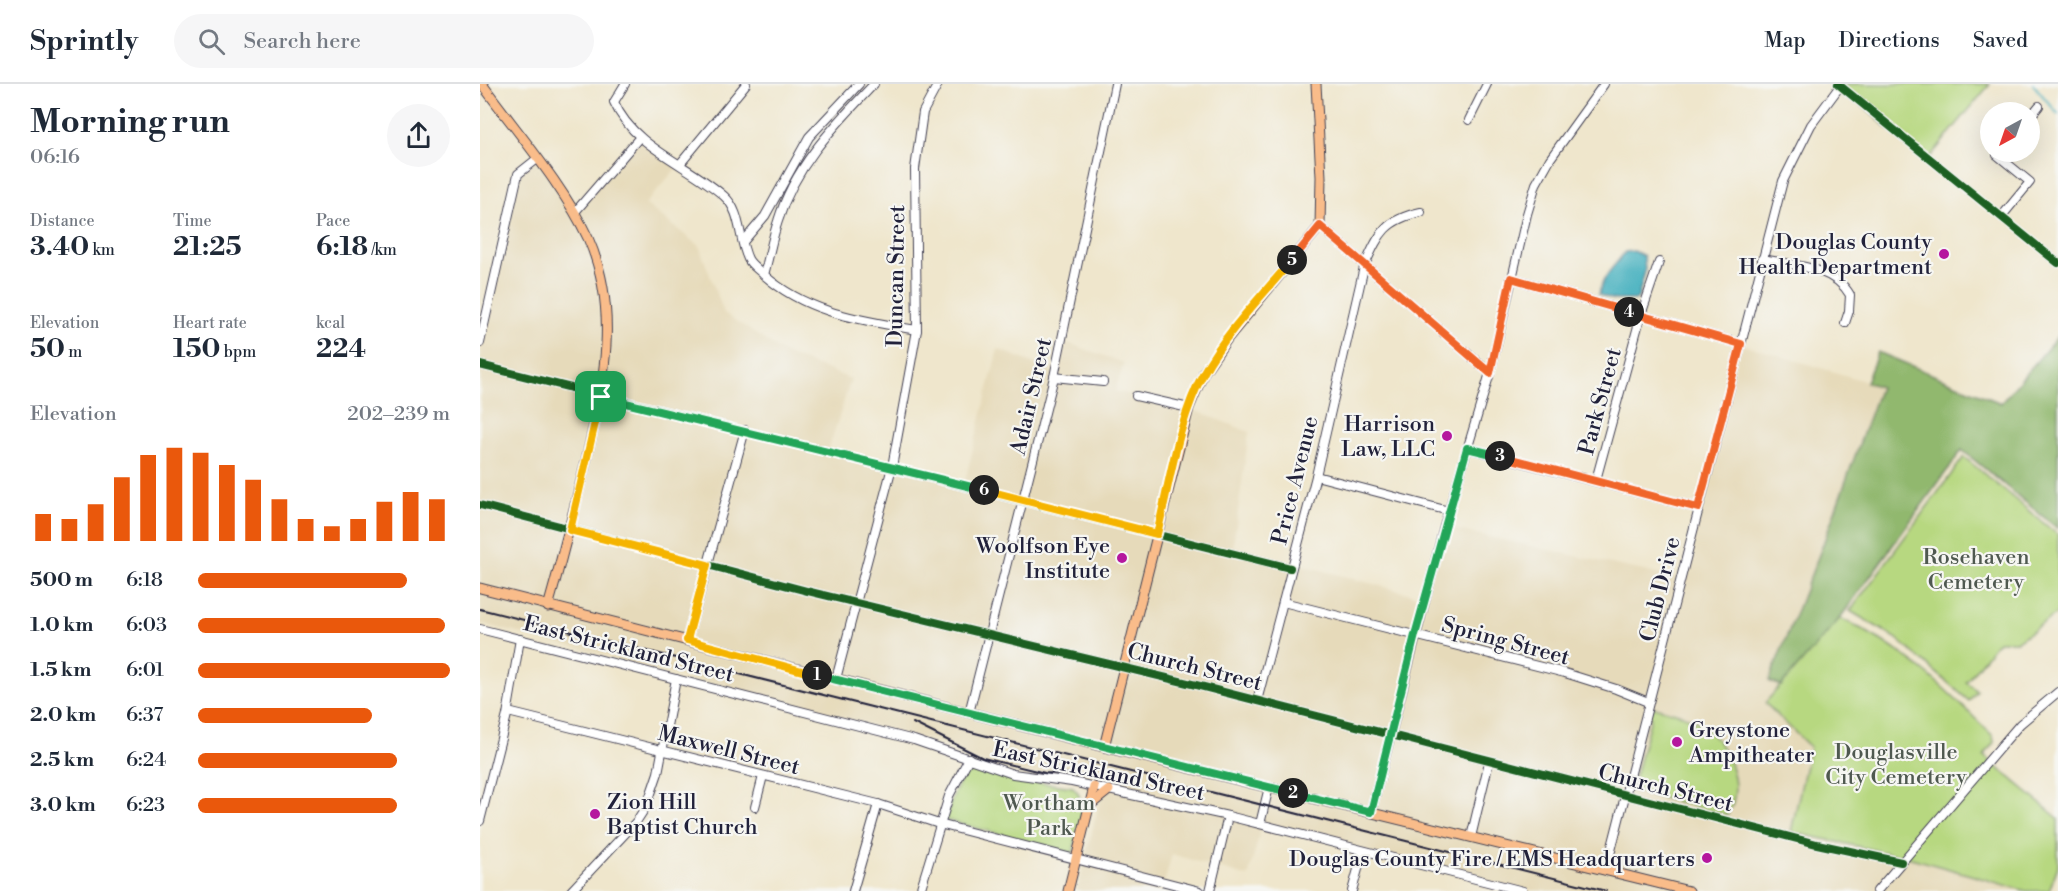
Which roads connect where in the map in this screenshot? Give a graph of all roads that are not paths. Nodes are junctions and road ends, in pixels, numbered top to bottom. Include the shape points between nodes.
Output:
1 (625, 84) edge
2 (746, 84) edge
3 (859, 84) edge
4 (874, 84) edge
5 (938, 84) edge
6 (1116, 84) edge
7 (1316, 84) edge
8 (1487, 84) edge
9 (1604, 84) edge
10 (482, 85) edge
11 (1839, 85) edge
12 (1468, 120) dead end
13 (639, 138) junction
14 (537, 159) junction
15 (2006, 162) edge
16 (680, 164) junction
17 (575, 212) junction
18 (1421, 212) dead end
19 (2002, 216) junction
20 (1320, 226) junction
21 (743, 242) junction
22 (1762, 259) junction
23 (1659, 262) dead end
24 (2058, 263) edge
25 (1364, 267) junction
26 (764, 275) junction
27 (1511, 278) junction
28 (1641, 315) junction
29 (1845, 323) dead end
30 (917, 330) junction
31 (480, 344) edge
32 (1741, 344) junction
33 (480, 365) edge
34 (1490, 373) junction
35 (1054, 377) junction
36 (1103, 382) dead end
37 (1136, 396) dead end
38 (601, 397) junction
39 (1189, 408) junction
40 (745, 430) junction
41 (1467, 448) junction
42 (892, 467) junction
43 (1316, 476) junction
44 (1596, 480) junction
45 (1024, 500) junction
46 (480, 505) edge
47 (1698, 508) junction
48 (1449, 511) junction
49 (570, 530) junction
50 (1157, 534) junction
51 (707, 565) junction
52 (1290, 568) junction
53 (480, 588) edge
54 (857, 602) junction
55 (1283, 602) junction
56 (548, 607) junction
57 (480, 629) edge
58 (989, 635) junction
59 (1415, 635) junction
60 (520, 639) junction
61 (687, 640) junction
62 (1124, 667) junction
63 (676, 679) junction
64 (837, 680) junction
65 (2058, 692) edge
66 (1257, 701) junction
67 (1648, 702) junction
68 (508, 712) junction
69 (969, 713) junction
70 (1392, 736) junction
71 (1104, 747) junction
72 (661, 750) junction
73 (969, 758) junction
74 (1489, 762) junction
75 (763, 776) junction
76 (1094, 787) junction
77 (1269, 787) junction
78 (1109, 790) junction
79 (1625, 795) junction
80 (878, 804) junction
81 (1089, 806) junction
82 (754, 807) dead end
83 (1371, 812) junction
84 (1228, 816) junction
85 (480, 821) edge
86 (939, 824) junction
87 (1260, 824) junction
88 (1471, 837) junction
89 (1362, 851) junction
90 (1077, 858) junction
91 (1901, 862) junction
92 (1606, 870) junction
93 (1513, 890) edge
94 (571, 891) edge
95 (853, 891) edge
96 (921, 891) edge
97 (1068, 891) edge
98 (1200, 891) edge
99 (1210, 891) edge
100 (1352, 891) edge
101 (1523, 891) edge
102 (1689, 891) edge
103 (1877, 891) edge

1 - 13 street via 614,102
2 - 16 street
3 - 21 street via 809,137 765,216
4 - 26 street via 823,138 803,166 778,221
5 - 30 street, Duncan Street via 923,112 915,169
6 - 35 street, Adair Street
7 - 20 main road
8 - 12 street
9 - 27 street via 1571,127 1536,184
10 - 14 main road
11 - 19 street
11 - 22 street, Club Drive via 1811,125 1783,181
13 - 16 street
13 - 17 street
14 - 17 main road
14 - 31 street via 518,174
15 - 19 street via 2030,182
16 - 21 street via 731,203
17 - 38 main road via 597,262 607,308
18 - 25 street, Price Avenue via 1391,221
19 - 24 street
20 - 25 street
20 - 39 main road via 1227,339 1204,372
21 - 26 street via 749,261
22 - 29 street via 1834,278 1850,295
22 - 32 street, Club Drive
23 - 28 street, Park Street
25 - 34 street
25 - 43 street, Price Avenue
26 - 30 street via 791,297 842,317
27 - 28 street
27 - 34 street
28 - 32 street
28 - 44 street, Park Street
30 - 42 street, Duncan Street
32 - 47 street, Club Drive
33 - 38 street
34 - 41 street
35 - 36 street
35 - 45 street, Adair Street
37 - 39 street
38 - 40 street
38 - 49 main road
39 - 50 main road
40 - 42 street
40 - 51 street
41 - 44 street
41 - 48 street
42 - 45 street
42 - 54 street, Duncan Street
43 - 48 street
43 - 52 street, Price Avenue
44 - 47 street
45 - 50 street
45 - 58 street, Adair Street
46 - 49 street, Church Street
47 - 67 street, Club Drive
48 - 59 street
49 - 51 street, Church Street
49 - 56 main road
50 - 52 street
50 - 62 main road
51 - 54 street, Church Street
51 - 61 street
52 - 55 street, Price Avenue
53 - 56 main road
54 - 58 street, Church Street
54 - 64 street, Duncan Street
55 - 59 street, Spring Street
55 - 66 street, Price Avenue
56 - 61 main road
57 - 60 street, East Strickland Street
58 - 62 street, Church Street
58 - 69 street, Adair Street
59 - 67 street, Spring Street via 1565,673
59 - 70 street
60 - 63 street, East Strickland Street
60 - 68 street
61 - 64 main road
62 - 66 street, Church Street
62 - 71 main road
63 - 72 street
63 - 73 street, East Strickland Street via 914,740
64 - 69 main road
65 - 91 street via 2020,724
66 - 70 street, Church Street
67 - 79 street, Club Drive
68 - 72 street, Maxwell Street
68 - 85 street
69 - 71 main road
70 - 74 street, Church Street
70 - 83 street
71 - 77 main road
72 - 75 street, Maxwell Street
72 - 94 street via 647,805 636,822
73 - 76 street, East Strickland Street via 1013,774
73 - 86 street
74 - 79 street, Church Street
74 - 88 street
75 - 80 street, Maxwell Street
75 - 82 street
76 - 78 street, East Strickland Street
76 - 81 main road
77 - 83 main road
77 - 87 street
78 - 81 main road
78 - 84 street, East Strickland Street
79 - 91 street, Church Street
79 - 92 street, Club Drive
80 - 86 street, Maxwell Street
80 - 95 street
81 - 90 main road
83 - 88 main road
84 - 87 street, East Strickland Street
84 - 99 street
86 - 90 street, Maxwell Street
86 - 96 street
87 - 89 street, East Strickland Street
88 - 92 main road
89 - 93 street, East Strickland Street
89 - 100 street
90 - 97 main road
90 - 98 street, Maxwell Street
91 - 103 street
92 - 102 main road
93 - 101 street, East Strickland Street

